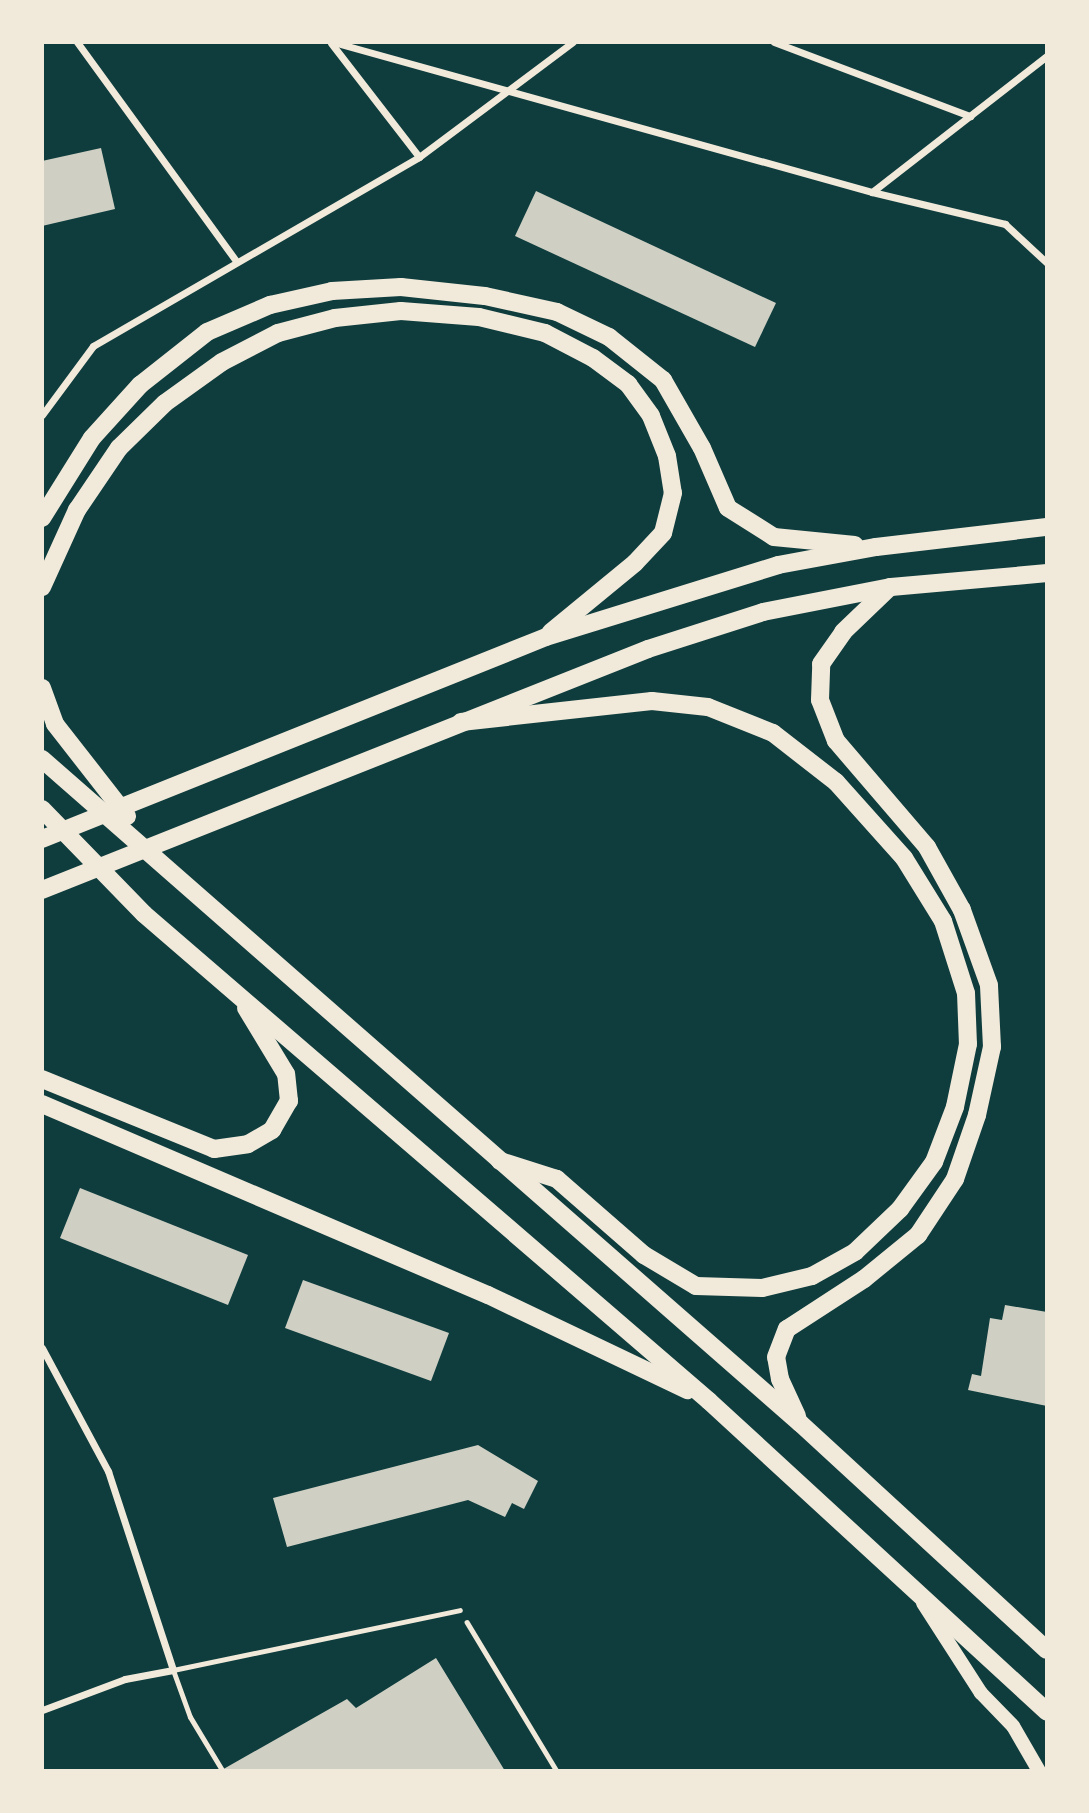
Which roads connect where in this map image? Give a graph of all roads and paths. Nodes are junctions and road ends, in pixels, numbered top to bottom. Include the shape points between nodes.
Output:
1 (77, 42) edge
2 (332, 42) edge
3 (573, 42) edge
4 (774, 42) edge
5 (1047, 56) edge
6 (507, 90) junction
7 (970, 116) junction
8 (419, 157) junction
9 (872, 192) junction
10 (236, 261) junction
11 (1047, 263) edge
12 (42, 415) edge
13 (42, 518) edge
14 (1047, 527) edge
15 (876, 547) junction
16 (1047, 573) edge
17 (42, 587) edge
18 (891, 587) junction
19 (546, 637) junction
20 (42, 688) edge
21 (461, 722) junction
22 (42, 759) edge
23 (42, 810) edge
24 (42, 839) edge
25 (173, 873) junction
26 (42, 890) edge
27 (236, 993) junction
28 (42, 1079) edge
29 (42, 1104) edge
30 (500, 1161) junction
31 (42, 1348) edge
32 (709, 1401) junction
33 (800, 1423) junction
34 (921, 1599) junction
35 (460, 1610) joint
36 (1047, 1650) edge
37 (173, 1670) junction
38 (42, 1710) edge
39 (1047, 1712) edge
40 (222, 1770) edge
41 (557, 1771) edge
42 (1039, 1771) edge

1 - 10 street
2 - 6 street
2 - 8 street
3 - 6 street
4 - 7 street
5 - 7 street
6 - 8 street
6 - 9 street
7 - 9 street
8 - 10 street
9 - 11 street via 1005,224
10 - 12 street via 93,346
13 - 15 main road via 92,438 140,385 206,332 270,305 332,291 401,286 485,296 557,312 609,337 663,380 702,448 727,508 774,537
14 - 15 main road
15 - 19 main road via 778,565
16 - 18 main road
17 - 19 main road via 77,510 119,448 165,403 222,362 278,333 335,318 401,311 479,317 545,333 620,378 651,416 667,456 673,493 663,533 635,563
18 - 21 main road via 763,612 648,649
18 - 33 main road via 843,632 821,664 820,700 836,741 927,847 962,910 989,985 992,1047 977,1115 955,1179 918,1235 864,1279 787,1329 776,1357 779,1379
19 - 24 main road
20 - 25 main road via 55,724
21 - 26 main road
21 - 30 main road via 652,701 708,707 773,733 836,782 904,859 943,921 966,993 968,1044 955,1107 934,1162 900,1209 855,1252 812,1276 762,1288 696,1286 644,1255 557,1179
22 - 25 main road
23 - 27 main road via 144,914
25 - 30 main road
27 - 28 main road via 286,1074 289,1101 272,1130 248,1144 214,1149
27 - 32 main road
29 - 32 main road via 488,1295
30 - 33 main road
31 - 37 street via 108,1471
32 - 34 main road
33 - 36 main road
34 - 39 main road
34 - 42 main road via 981,1693 1013,1726
35 - 37 lane
35 - 41 path
37 - 38 street via 125,1679
37 - 40 lane via 190,1717

